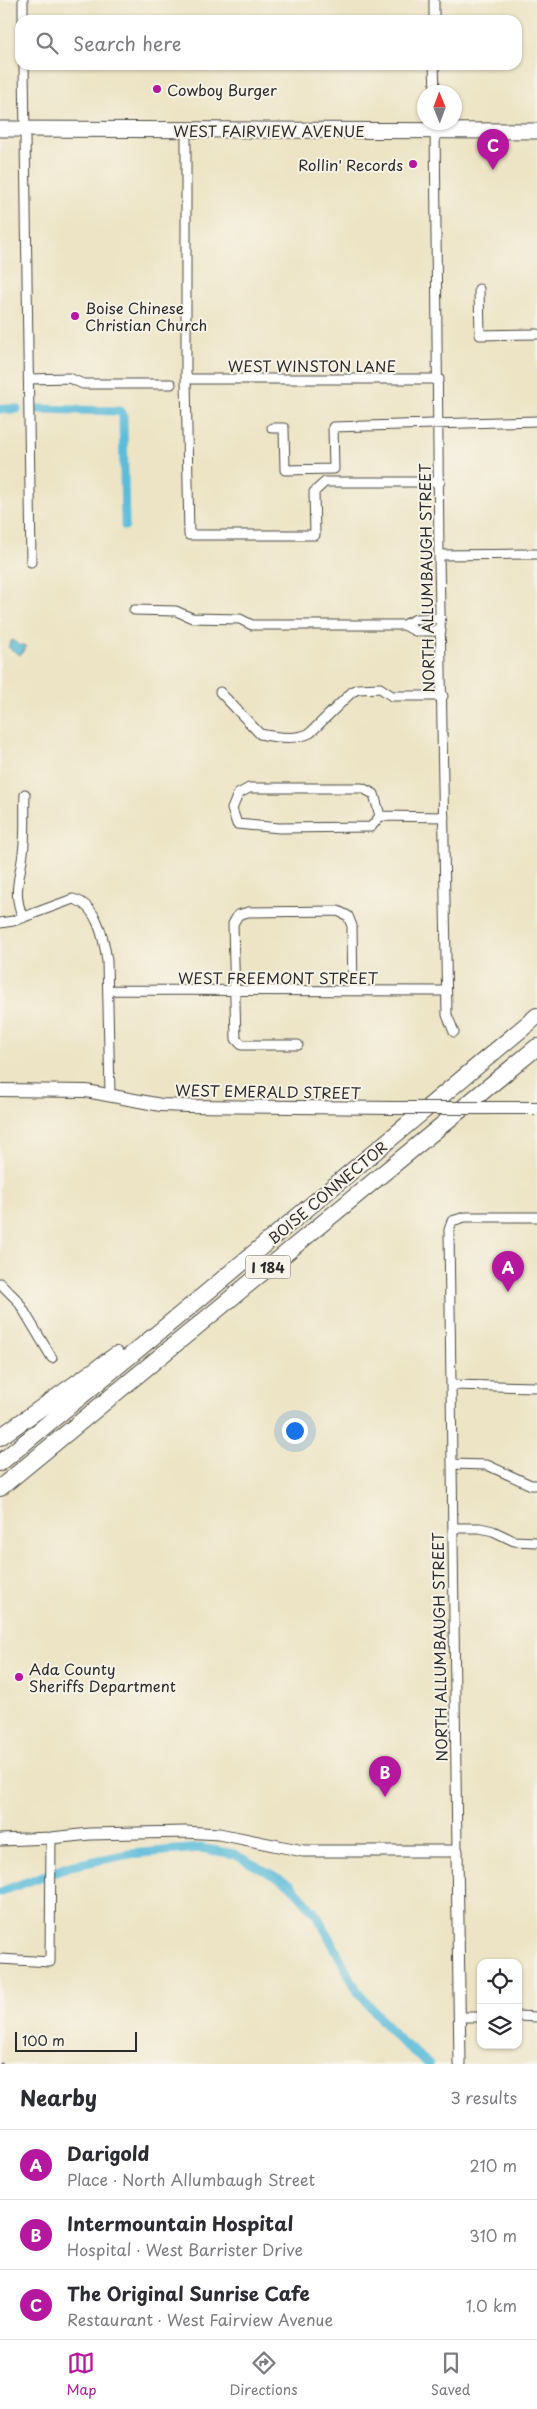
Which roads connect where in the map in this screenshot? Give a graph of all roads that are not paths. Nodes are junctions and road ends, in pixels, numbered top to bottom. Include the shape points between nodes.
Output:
1 (23, 0) edge
2 (434, 0) edge
3 (23, 15) edge
4 (434, 15) edge
5 (24, 70) edge
6 (434, 70) edge
7 (435, 85) edge
8 (417, 126) edge
9 (462, 127) edge
10 (0, 129) edge
11 (24, 129) junction
12 (186, 130) junction
13 (435, 130) edge
14 (537, 131) edge
15 (478, 289) dead end
16 (537, 334) edge
17 (29, 379) junction
18 (186, 379) junction
19 (438, 379) junction
20 (171, 384) dead end
21 (537, 421) edge
22 (439, 425) junction
23 (272, 428) dead end
24 (440, 482) junction
25 (537, 554) edge
26 (439, 555) junction
27 (31, 562) dead end
28 (134, 610) dead end
29 (441, 618) junction
30 (404, 625) junction
31 (442, 631) junction
32 (220, 692) dead end
33 (443, 696) junction
34 (25, 794) dead end
35 (380, 816) junction
36 (444, 817) junction
37 (22, 918) junction
38 (0, 923) edge
39 (109, 990) junction
40 (235, 991) junction
41 (353, 991) junction
42 (446, 991) junction
43 (537, 1016) edge
44 (454, 1032) dead end
45 (298, 1046) dead end
46 (537, 1047) edge
47 (0, 1090) edge
48 (110, 1094) junction
49 (537, 1108) edge
50 (537, 1217) edge
51 (0, 1283) edge
52 (199, 1300) junction
53 (52, 1358) dead end
54 (451, 1385) junction
55 (537, 1387) edge
56 (0, 1437) edge
57 (0, 1462) edge
58 (452, 1464) junction
59 (537, 1485) edge
60 (0, 1488) edge
61 (453, 1528) junction
62 (537, 1542) edge
63 (51, 1838) junction
64 (0, 1840) edge
65 (457, 1851) junction
66 (0, 1959) edge
67 (522, 2016) edge
68 (459, 2017) junction
69 (477, 2017) edge
70 (537, 2017) edge
71 (460, 2064) edge

1 - 3 street
2 - 4 street
5 - 11 street
6 - 7 street
8 - 12 main road, WEST FAIRVIEW AVENUE
9 - 14 main road, WEST FAIRVIEW AVENUE
10 - 11 main road, WEST FAIRVIEW AVENUE
11 - 12 main road, WEST FAIRVIEW AVENUE
11 - 17 street
12 - 18 street
13 - 19 street, NORTH ALLUMBAUGH STREET
15 - 16 street via 480,335
17 - 20 street via 69,378 83,384
17 - 27 street
18 - 19 street, WEST WINSTON LANE
18 - 24 street via 189,535 315,535 314,492 325,482
19 - 22 street, NORTH ALLUMBAUGH STREET
21 - 22 street via 445,422
22 - 23 street via 333,427 334,468 285,470 284,428
22 - 24 street, NORTH ALLUMBAUGH STREET
24 - 26 street, NORTH ALLUMBAUGH STREET
25 - 26 street
26 - 29 street, NORTH ALLUMBAUGH STREET
28 - 30 street via 176,611 192,618 240,619 252,625
29 - 30 street via 416,619
29 - 31 street, NORTH ALLUMBAUGH STREET
30 - 31 street via 415,631
31 - 33 street, NORTH ALLUMBAUGH STREET
32 - 33 street via 260,734 269,736 304,736 310,733 358,689 380,688 392,696
33 - 36 street, NORTH ALLUMBAUGH STREET
34 - 37 street via 24,851 16,892
35 - 35 street via 371,827 279,828 237,824 232,809 238,794 249,788 362,788 374,794
35 - 36 street
36 - 42 street, NORTH ALLUMBAUGH STREET
37 - 38 street
37 - 39 street via 67,900 78,900 87,906 100,930
39 - 40 street, WEST FREEMONT STREET
39 - 48 street
40 - 41 street, WEST FREEMONT STREET
40 - 41 street via 233,924 238,916 248,912 338,911 348,916 352,926
40 - 45 street via 236,1039 242,1044
41 - 42 street, WEST FREEMONT STREET
42 - 44 street, NORTH ALLUMBAUGH STREET via 447,1015
43 - 52 highway, BOISE CONNECTOR / I 184
46 - 60 highway, BOISE CONNECTOR / I 184
47 - 48 main road, WEST EMERALD STREET
48 - 49 main road, WEST EMERALD STREET, bridge via 161,1105
50 - 54 street, NORTH ALLUMBAUGH STREET via 465,1217 452,1221 449,1230
51 - 53 street via 18,1301
52 - 56 highway
52 - 57 highway, BOISE CONNECTOR / I 184
54 - 55 street
54 - 58 street, NORTH ALLUMBAUGH STREET
58 - 59 street via 487,1465
58 - 61 street, NORTH ALLUMBAUGH STREET
61 - 62 street via 480,1528 514,1541
61 - 65 street, NORTH ALLUMBAUGH STREET
63 - 64 street
63 - 65 street via 185,1832 219,1834 303,1852
63 - 66 street via 50,1962
65 - 68 street, NORTH ALLUMBAUGH STREET
67 - 70 street
68 - 69 street
68 - 71 street, NORTH ALLUMBAUGH STREET

